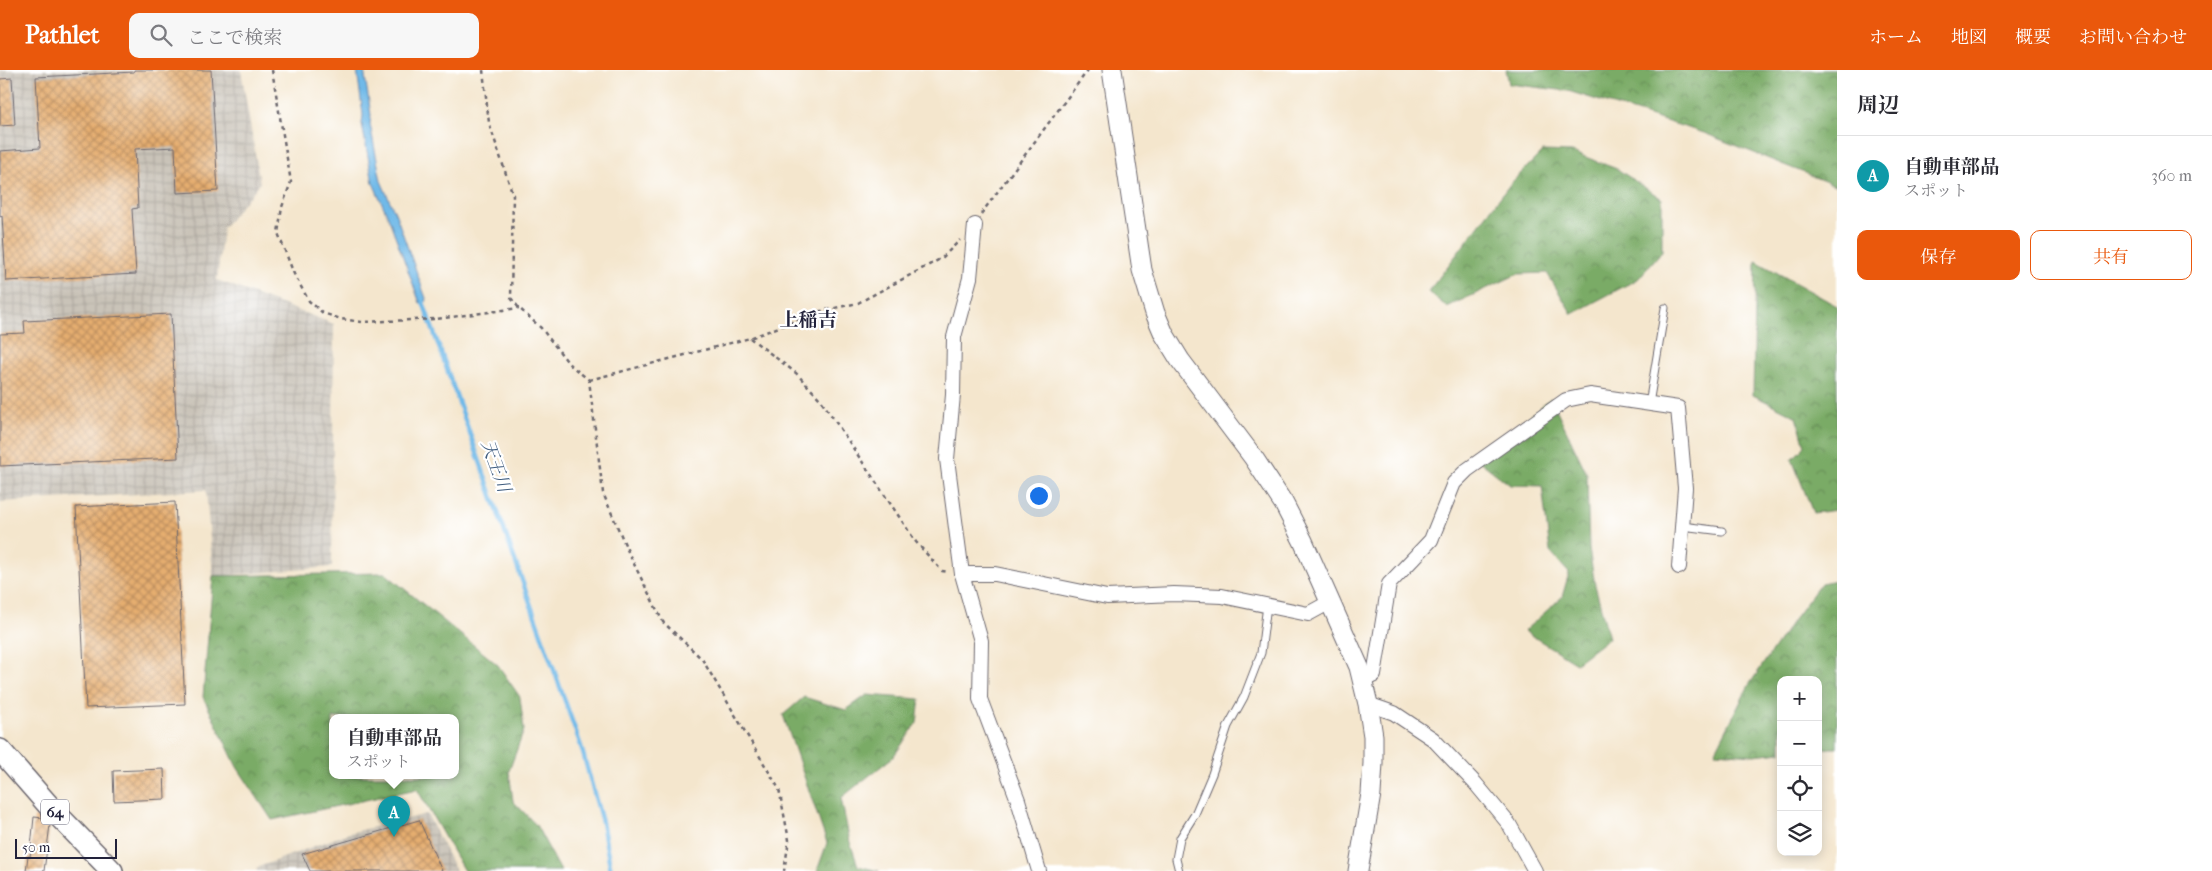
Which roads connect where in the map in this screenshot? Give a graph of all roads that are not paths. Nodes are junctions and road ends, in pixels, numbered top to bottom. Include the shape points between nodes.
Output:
1 (1112, 70) edge
2 (974, 225) road end
3 (1665, 308) dead end
4 (1649, 404) junction
5 (1682, 526) junction
6 (1722, 531) dead end
7 (1679, 567) dead end
8 (962, 574) junction
9 (1330, 602) junction
10 (1267, 605) junction
11 (1362, 681) junction
12 (1368, 704) junction
13 (0, 750) edge
14 (112, 871) edge
15 (1039, 871) edge
16 (1179, 871) edge
17 (1358, 871) edge
18 (1535, 871) edge

1 - 9 street via 1142,270 1154,313 1180,360 1284,504
2 - 8 street via 970,278 954,337 947,459
3 - 4 lane
4 - 5 street via 1678,408 1685,488
4 - 11 street via 1590,395 1566,400 1467,470 1454,483 1431,540 1389,584 1374,675
5 - 6 lane
5 - 7 street
8 - 10 street via 995,574 1107,597 1222,596
8 - 15 street via 981,642 980,699 1018,800
9 - 10 street via 1308,614
9 - 11 street
10 - 16 lane via 1262,653 1228,726 1195,814 1180,838 1176,859
11 - 12 street
12 - 17 street via 1373,763
12 - 18 street via 1394,713 1433,738 1509,824
13 - 14 main road, 64

